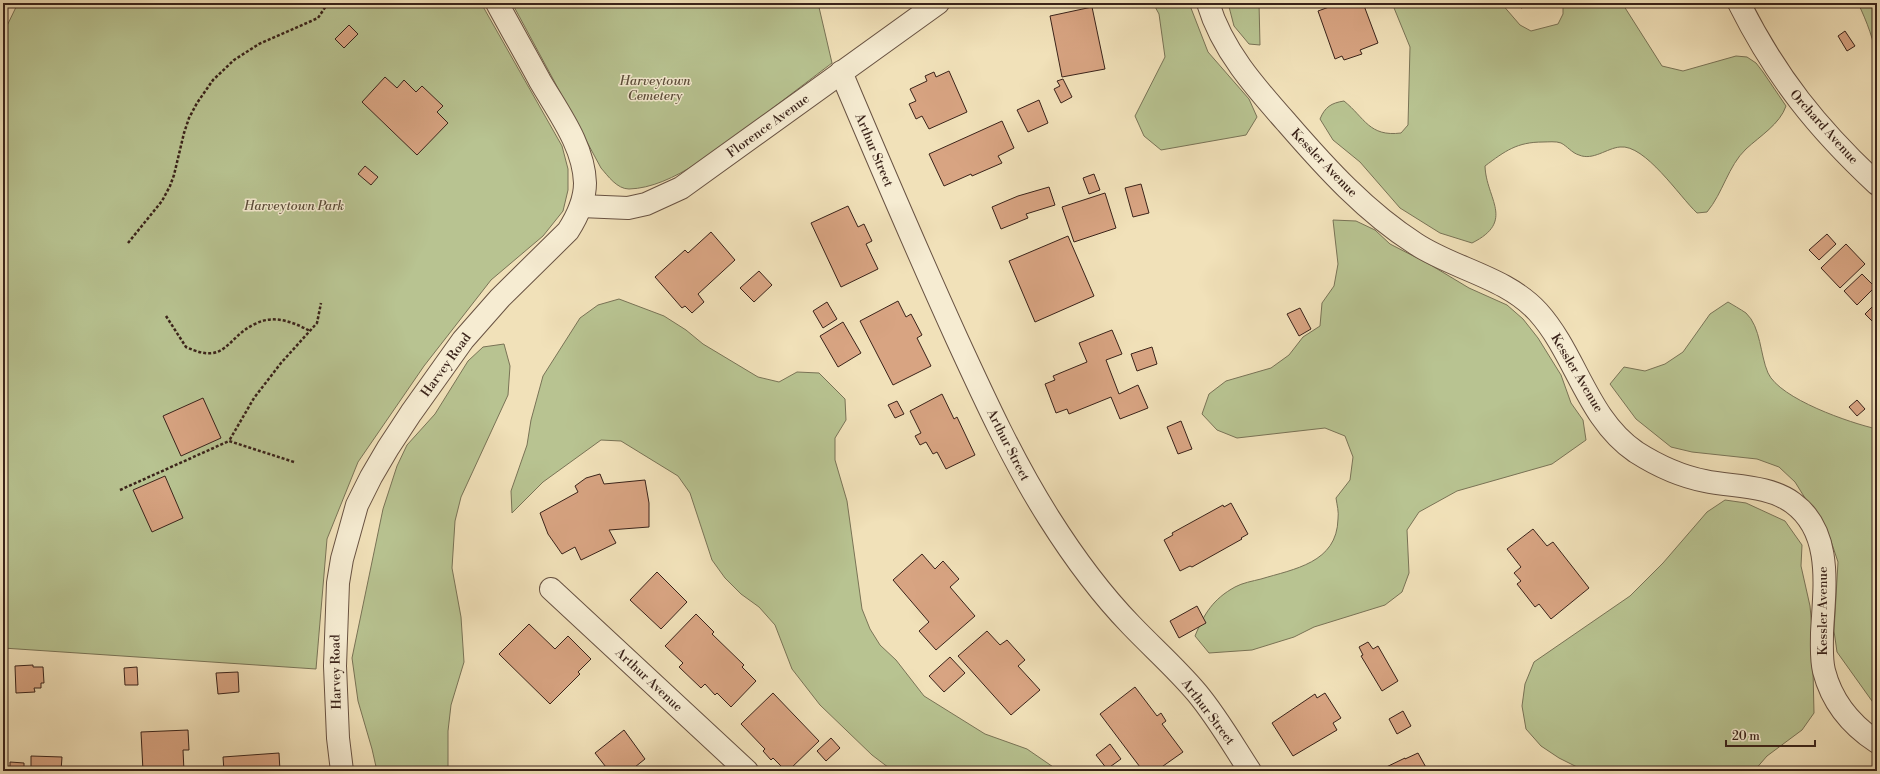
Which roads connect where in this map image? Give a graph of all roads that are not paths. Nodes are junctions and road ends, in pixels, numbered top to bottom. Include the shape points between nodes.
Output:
1 (497, 3) edge
2 (938, 3) edge
3 (1208, 3) edge
4 (1739, 3) edge
5 (841, 72) junction
6 (1877, 184) edge
7 (581, 206) junction
8 (552, 589) dead end
9 (1877, 742) edge
10 (342, 771) edge
11 (747, 771) edge
12 (1250, 771) edge

1 - 7 street, Harvey Road via 580,153 585,184
2 - 5 street, Florence Avenue
3 - 9 street, Kessler Avenue via 1212,17 1230,52 1257,90 1310,150 1348,190 1418,245 1515,293 1537,311 1552,331 1592,402 1612,430 1632,450 1660,467 1682,475 1774,494 1793,503 1807,517 1819,539 1824,565 1823,669 1833,696 1848,719
4 - 6 street, Orchard Avenue via 1766,54 1804,108 1841,150
5 - 7 street, Florence Avenue via 681,188 657,200 628,208
5 - 12 street, Arthur Street via 928,275 1004,441 1033,492 1096,585 1131,626 1197,693
7 - 10 street, Harvey Road via 568,232 500,298 463,340 388,448 357,505 338,583 335,666
8 - 11 street, Arthur Avenue

